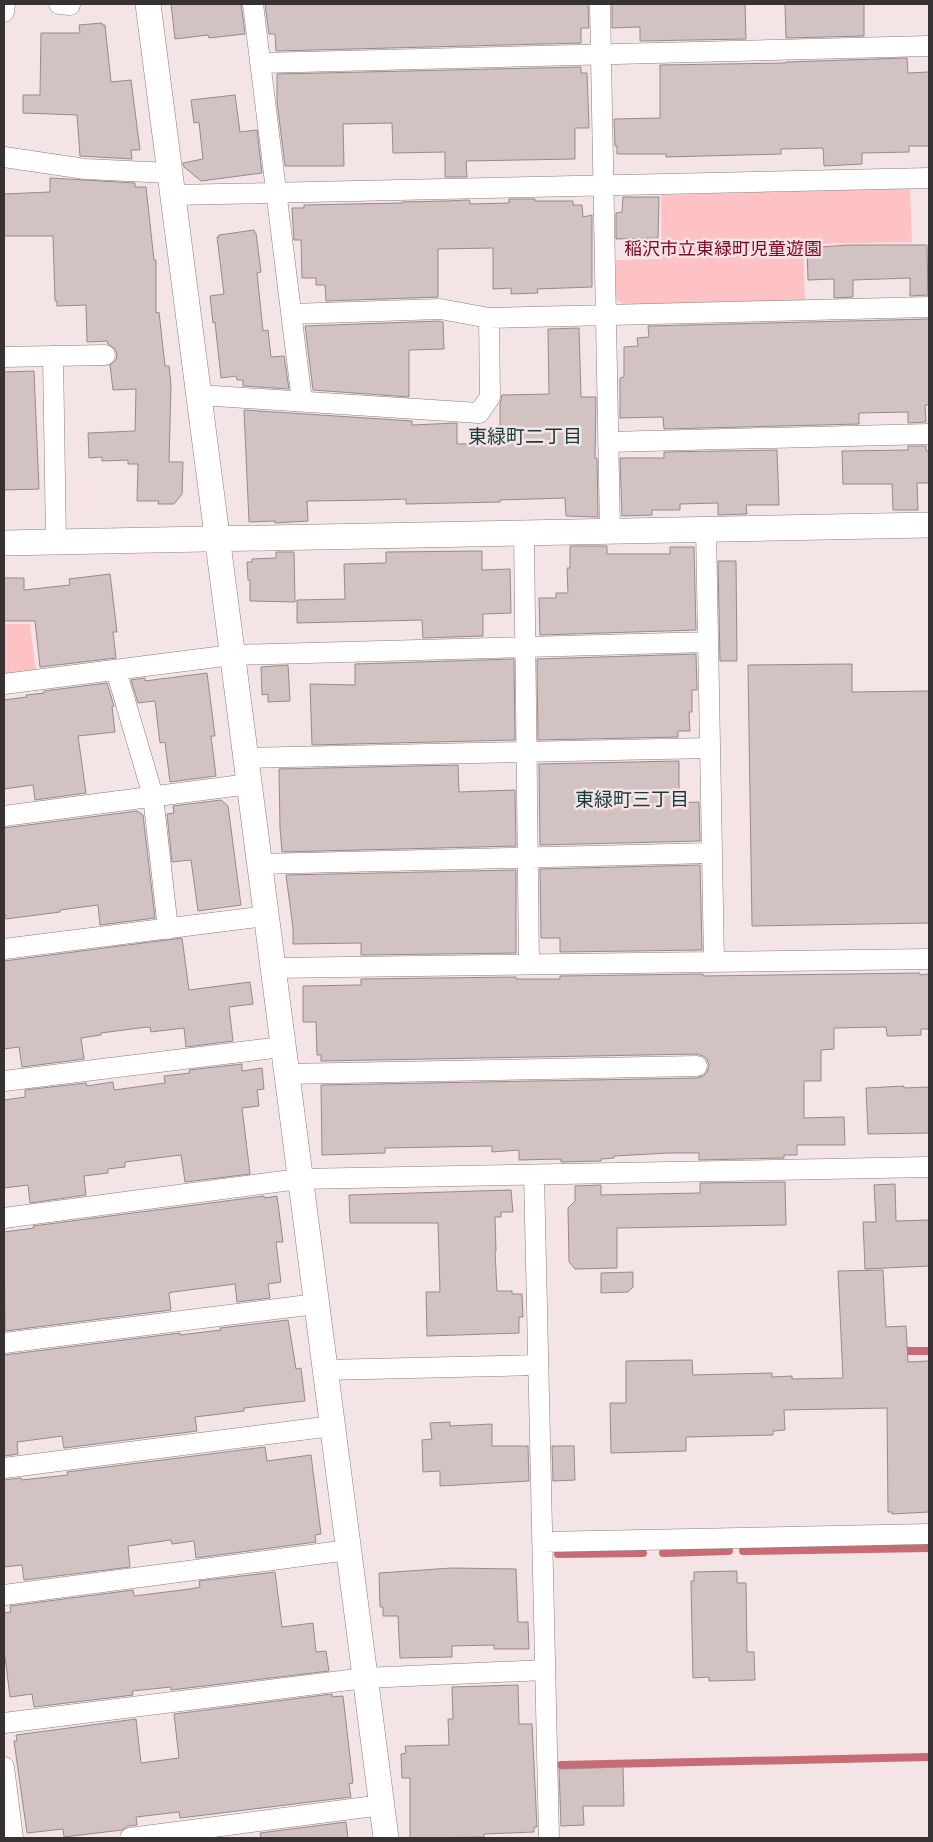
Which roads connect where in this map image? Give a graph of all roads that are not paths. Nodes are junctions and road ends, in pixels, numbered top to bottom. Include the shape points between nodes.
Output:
1 (5, 4) edge
2 (148, 4) edge
3 (253, 4) edge
4 (600, 4) edge
5 (4, 12) edge
6 (929, 46) edge
7 (601, 54) junction
8 (260, 63) junction
9 (4, 158) edge
10 (929, 178) edge
11 (172, 184) junction
12 (603, 185) junction
13 (276, 192) junction
14 (929, 307) edge
15 (292, 314) junction
16 (606, 315) junction
17 (489, 318) junction
18 (53, 356) junction
19 (104, 356) dead end
20 (4, 357) edge
21 (199, 395) junction
22 (302, 402) junction
23 (929, 434) edge
24 (608, 442) junction
25 (929, 525) edge
26 (706, 529) junction
27 (610, 531) junction
28 (524, 533) junction
29 (218, 539) junction
30 (56, 542) junction
31 (4, 543) edge
32 (708, 642) junction
33 (525, 646) junction
34 (232, 655) junction
35 (116, 670) junction
36 (4, 684) edge
37 (710, 748) junction
38 (526, 753) junction
39 (246, 758) junction
40 (249, 784) junction
41 (153, 796) junction
42 (4, 816) edge
43 (712, 853) junction
44 (527, 858) junction
45 (259, 864) junction
46 (266, 916) junction
47 (168, 929) junction
48 (4, 949) edge
49 (929, 959) edge
50 (714, 961) junction
51 (529, 964) junction
52 (272, 968) junction
53 (282, 1047) junction
54 (696, 1066) dead end
55 (286, 1074) junction
56 (4, 1081) edge
57 (929, 1167) edge
58 (534, 1175) junction
59 (299, 1179) junction
60 (4, 1218) edge
61 (316, 1304) junction
62 (4, 1343) edge
63 (538, 1365) junction
64 (324, 1370) junction
65 (332, 1426) junction
66 (4, 1468) edge
67 (929, 1534) edge
68 (542, 1542) junction
69 (348, 1550) junction
70 (4, 1595) edge
71 (545, 1670) junction
72 (365, 1678) junction
73 (4, 1723) edge
74 (4, 1767) edge
75 (382, 1805) junction
76 (13, 1838) edge
77 (130, 1838) edge
78 (386, 1838) edge
79 (549, 1838) edge

1 - 5 street
2 - 11 street
3 - 8 street
4 - 7 street
6 - 7 street
7 - 8 street
7 - 12 street
8 - 13 street
9 - 11 street
10 - 12 street
11 - 13 street
11 - 21 street
12 - 13 street
12 - 16 street
13 - 15 street
14 - 16 street
15 - 17 street via 440,309
15 - 22 street
16 - 17 street
16 - 24 street
17 - 22 street via 490,397 479,413
18 - 19 street
18 - 20 street
18 - 30 street
21 - 22 street
21 - 29 street
23 - 24 street
24 - 27 street
25 - 26 street
26 - 27 street
26 - 32 street
27 - 28 street
28 - 29 street
28 - 33 street
29 - 30 street
29 - 34 street
30 - 31 street
32 - 33 street
32 - 37 street
33 - 34 street
33 - 38 street
34 - 35 street
34 - 39 street
35 - 36 street
35 - 41 street
37 - 38 street
37 - 43 street
38 - 39 street
38 - 44 street
39 - 40 street
40 - 41 street
40 - 45 street
41 - 42 street
41 - 47 street
43 - 44 street
43 - 50 street
44 - 45 street
44 - 51 street
45 - 46 street
46 - 47 street
46 - 52 street
47 - 48 street
49 - 50 street
50 - 51 street
51 - 52 street
52 - 53 street
53 - 55 street
53 - 56 street
54 - 55 street
55 - 59 street
57 - 58 street
58 - 59 street
58 - 63 street
59 - 60 street
59 - 61 street
61 - 62 street
61 - 64 street
63 - 64 street
63 - 68 street
64 - 65 street
65 - 66 street
65 - 69 street
67 - 68 street
68 - 71 street
69 - 70 street
69 - 72 street
71 - 72 street
71 - 79 street
72 - 73 street
72 - 75 street
74 - 76 street
75 - 77 street
75 - 78 street

